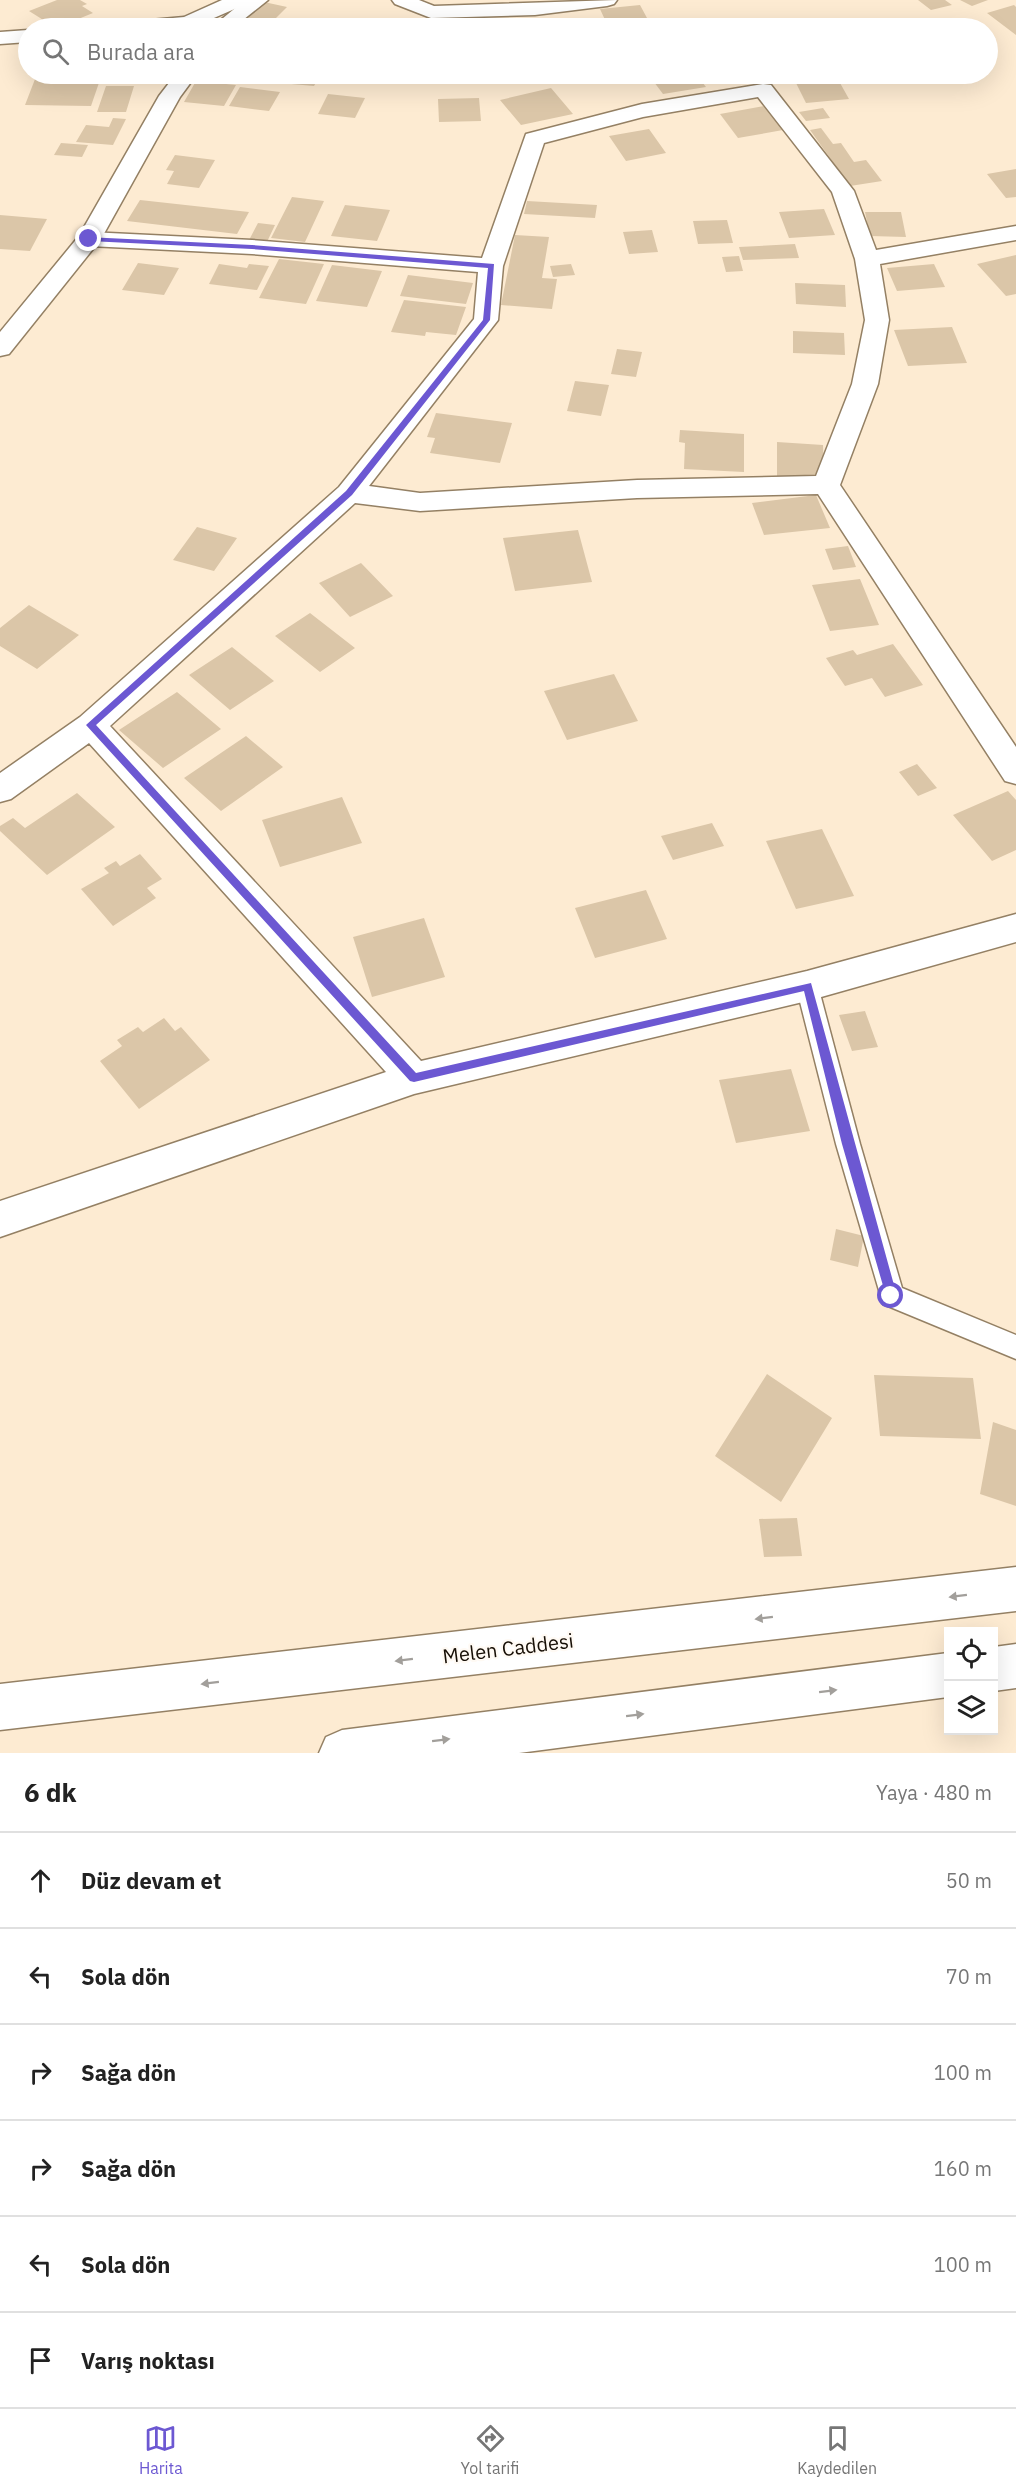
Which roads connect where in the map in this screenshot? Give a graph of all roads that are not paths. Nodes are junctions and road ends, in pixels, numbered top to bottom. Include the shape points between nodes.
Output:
1 (239, 0) edge
2 (258, 0) edge
3 (402, 0) edge
4 (608, 0) edge
5 (199, 18) edge
6 (234, 18) edge
7 (18, 37) edge
8 (0, 38) edge
9 (179, 84) edge
10 (1016, 233) edge
11 (89, 239) junction
12 (867, 260) junction
13 (491, 266) junction
14 (0, 348) edge
15 (826, 485) junction
16 (349, 493) junction
17 (91, 725) junction
18 (1016, 772) edge
19 (0, 790) edge
20 (1016, 928) edge
21 (807, 986) junction
22 (414, 1078) junction
23 (0, 1219) edge
24 (1016, 1347) edge
25 (1016, 1589) edge
26 (1016, 1666) edge
27 (998, 1668) edge
28 (944, 1676) edge
29 (0, 1707) edge
30 (342, 1753) edge

1 - 5 street
2 - 6 street
3 - 4 street via 431,12 535,9
7 - 8 street
9 - 11 street
10 - 12 street
11 - 13 street
11 - 14 street
12 - 13 street via 843,191 763,90 642,111 534,140
12 - 15 street via 876,320 865,384
13 - 16 street via 486,320
15 - 16 street via 637,489 420,502
15 - 18 street
16 - 17 street
17 - 19 street
17 - 22 street
20 - 21 street
21 - 22 street
21 - 24 lane via 891,1296
22 - 23 street
25 -> 29 street, Melen Caddesi
26 - 27 street
30 -> 28 street

